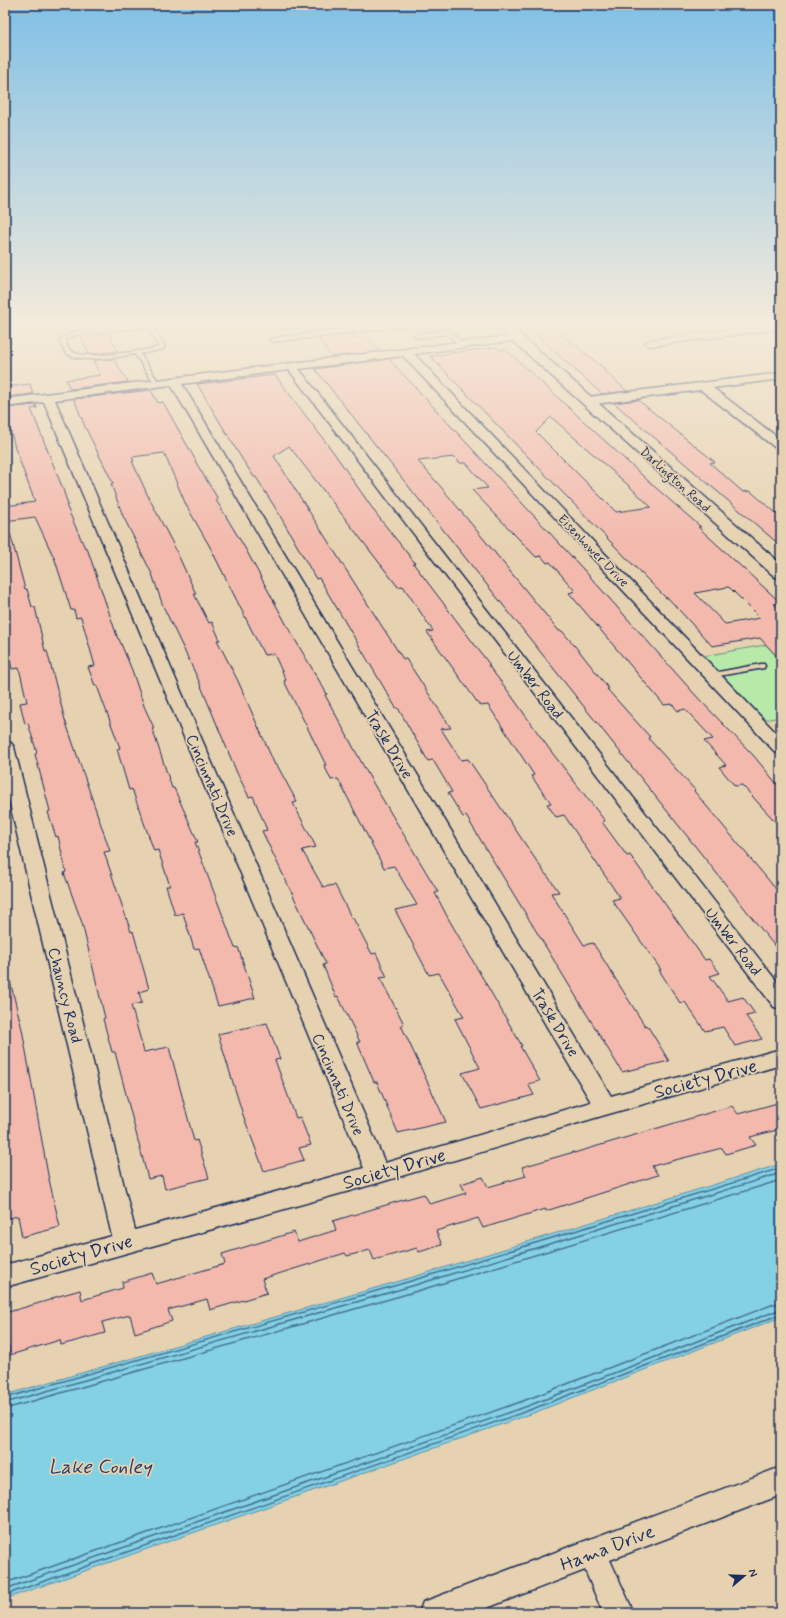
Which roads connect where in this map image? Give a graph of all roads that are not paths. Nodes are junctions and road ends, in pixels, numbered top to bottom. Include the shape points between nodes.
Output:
1 (48, 397) edge
2 (44, 398) edge
3 (184, 398) edge
4 (315, 398) edge
5 (449, 398) edge
6 (584, 398) edge
7 (615, 398) edge
8 (718, 398) edge
9 (588, 401) junction
10 (5, 403) edge
11 (781, 446) edge
12 (781, 573) edge
13 (761, 666) dead end
14 (713, 676) junction
15 (5, 747) edge
16 (781, 748) edge
17 (781, 1002) edge
18 (781, 1057) edge
19 (605, 1106) junction
20 (378, 1174) junction
21 (126, 1242) junction
22 (5, 1276) edge
23 (781, 1481) edge
24 (592, 1552) junction
25 (434, 1613) edge
26 (619, 1613) edge

1 - 20 street, Cincinnati Drive
2 - 10 street
3 - 19 street, Trask Drive
4 - 17 street, Umber Road
5 - 14 street, Eisenhower Drive
6 - 9 street, Darlington Road
7 - 9 street
8 - 11 street
9 - 12 street, Darlington Road
13 - 14 lane
14 - 16 street, Eisenhower Drive
15 - 21 street, Chauncy Road
18 - 19 street, Society Drive
19 - 20 street, Society Drive
20 - 21 street, Society Drive
21 - 22 street, Society Drive
23 - 24 street, Hama Drive
24 - 25 street, Hama Drive
24 - 26 street

